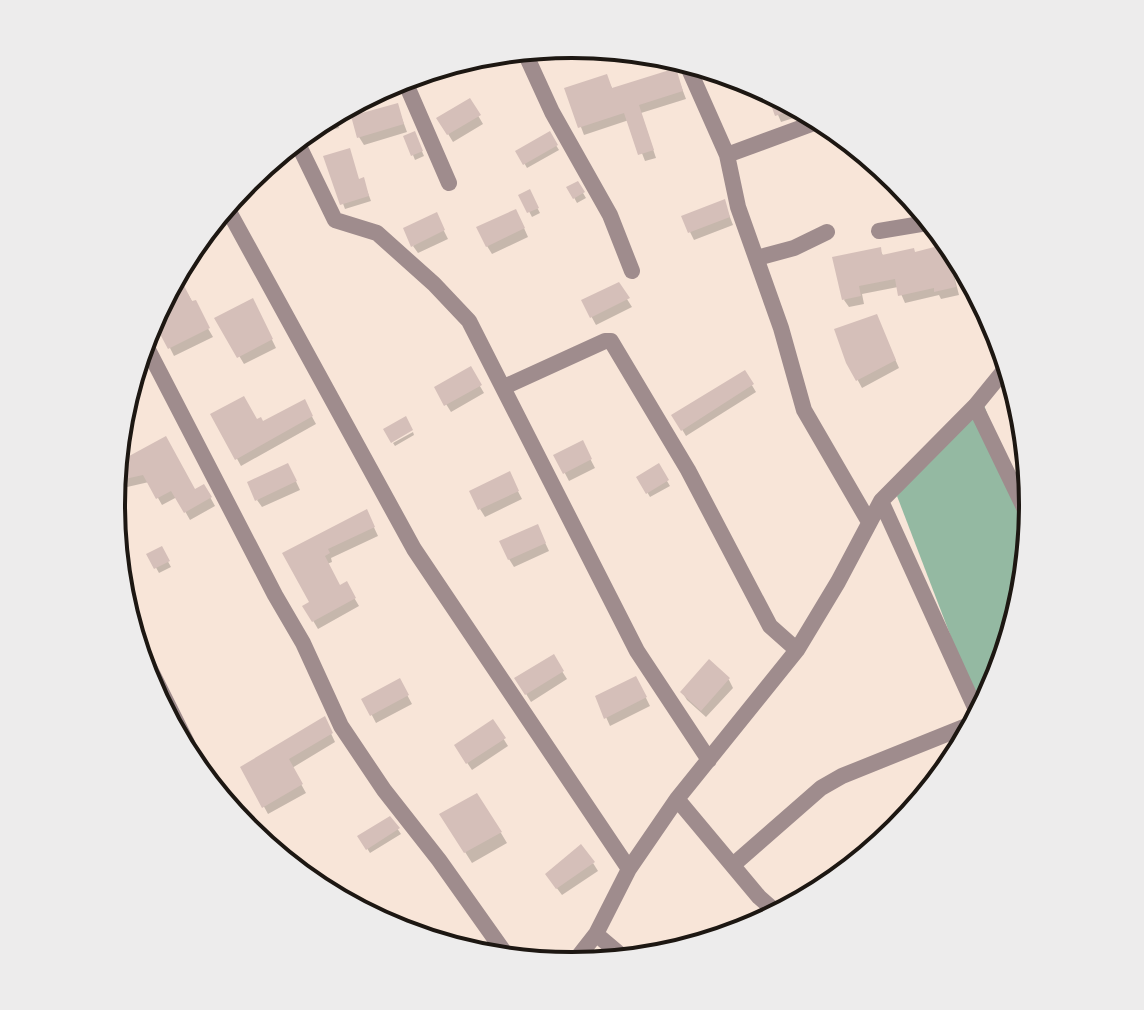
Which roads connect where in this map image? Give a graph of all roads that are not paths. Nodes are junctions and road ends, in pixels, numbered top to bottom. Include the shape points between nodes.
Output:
1 (528, 61) edge
2 (691, 74) edge
3 (408, 89) edge
4 (808, 125) edge
5 (301, 150) edge
6 (727, 155) junction
7 (449, 183) dead end
8 (231, 216) edge
9 (920, 224) edge
10 (879, 231) dead end
11 (827, 232) dead end
12 (757, 258) junction
13 (632, 271) dead end
14 (151, 356) edge
15 (1000, 376) edge
16 (504, 387) junction
17 (975, 406) junction
18 (1019, 497) edge
19 (881, 501) junction
20 (869, 522) junction
21 (797, 650) junction
22 (973, 703) edge
23 (959, 729) edge
24 (709, 760) junction
25 (677, 799) junction
26 (733, 865) junction
27 (629, 869) junction
28 (769, 906) edge
29 (596, 934) junction
30 (500, 946) edge
31 (614, 950) edge
32 (582, 952) edge

1 - 13 street via 610,215
2 - 6 street
3 - 7 street
4 - 6 street
5 - 16 street via 335,220 377,233 434,284 469,321
6 - 12 street
8 - 27 street via 414,549
9 - 10 street
11 - 12 street
12 - 20 street via 804,410
14 - 30 street via 303,643 341,726
15 - 17 street
16 - 21 street via 611,341 688,470 770,626
16 - 24 street via 637,651
17 - 18 street
17 - 19 street
19 - 20 street
19 - 22 street
20 - 21 street
21 - 24 street
23 - 26 street via 821,788
24 - 25 street
25 - 26 street
25 - 27 street
26 - 28 street
27 - 29 street
29 - 31 street
29 - 32 street

